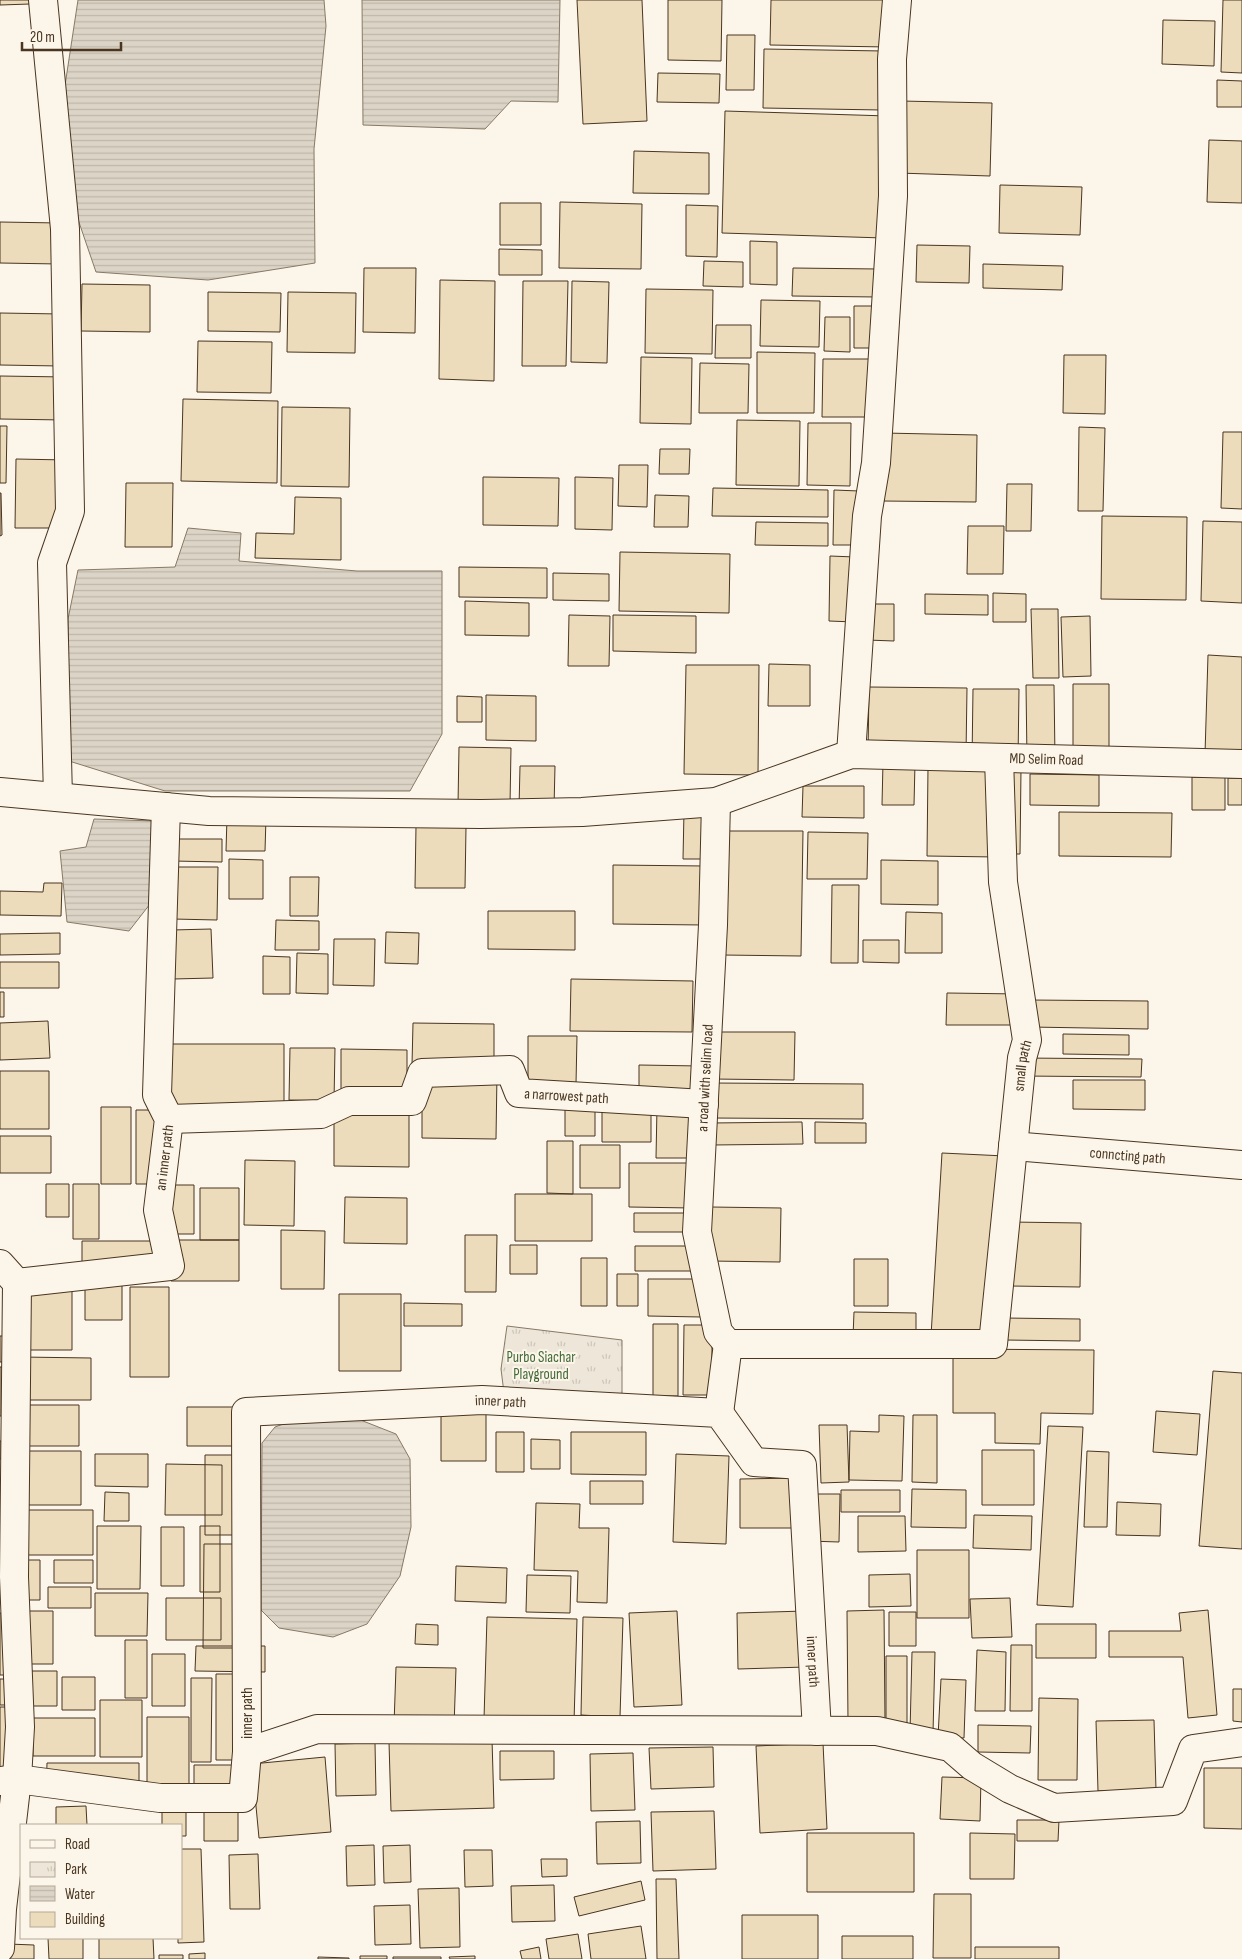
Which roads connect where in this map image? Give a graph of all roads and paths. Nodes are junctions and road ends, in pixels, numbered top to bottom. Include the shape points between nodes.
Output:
1 (43, 0) edge
2 (897, 0) edge
3 (850, 754) junction
4 (999, 758) junction
5 (1242, 764) edge
6 (0, 792) edge
7 (58, 797) junction
8 (716, 802) junction
9 (166, 807) junction
10 (704, 1104) junction
11 (169, 1119) junction
12 (1013, 1146) junction
13 (1242, 1165) edge
14 (9, 1273) edge
15 (728, 1344) junction
16 (719, 1413) junction
17 (817, 1731) junction
18 (1242, 1742) edge
19 (248, 1752) junction
20 (9, 1780) edge
21 (0, 1948) edge

1 - 7 street via 64,229 70,511 52,563
2 - 3 street via 892,59 893,196 876,463 867,516
3 - 4 street, MD Selim Road
3 - 8 street
4 - 5 street, MD Selim Road
4 - 12 street, small path via 1003,882 1027,1040 1022,1058
6 - 7 street
7 - 9 street
8 - 9 street via 582,812 481,814 209,811
8 - 10 street, a road with selim load
9 - 11 street, an inner path via 157,1095
10 - 11 street, a narrowest path via 519,1093 510,1070 422,1073 412,1101 349,1101 321,1114
10 - 15 street, a road with selim load via 697,1232 718,1332
11 - 14 street, an inner path via 158,1210 170,1266
12 - 13 street, conncting path
12 - 15 street, small path via 993,1344
14 - 20 street via 20,1727
15 - 16 street
16 - 17 street, inner path via 754,1462 802,1465
16 - 19 street, inner path via 482,1400 246,1412
17 - 18 street via 877,1731 950,1747 972,1766 1054,1808 1173,1801 1193,1749
17 - 19 street via 317,1729
19 - 20 street via 243,1798 160,1798
20 - 21 street

